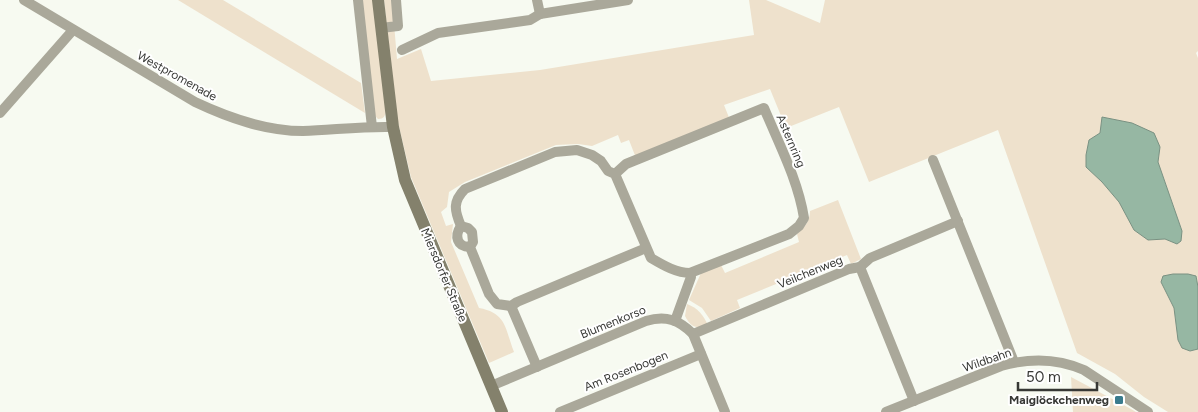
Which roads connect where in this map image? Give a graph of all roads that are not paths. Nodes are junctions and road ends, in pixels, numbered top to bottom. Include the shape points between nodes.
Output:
1 (24, 0) edge
2 (358, 0) edge
3 (378, 0) edge
4 (396, 0) edge
5 (537, 0) edge
6 (628, 0) edge
7 (540, 14) junction
8 (380, 28) junction
9 (73, 30) junction
10 (402, 50) dead end
11 (0, 113) edge
12 (372, 127) junction
13 (393, 131) junction
14 (933, 160) dead end
15 (615, 174) junction
16 (958, 222) junction
17 (646, 248) junction
18 (860, 267) junction
19 (690, 273) junction
20 (511, 306) junction
21 (676, 321) junction
22 (693, 334) junction
23 (702, 354) junction
24 (1014, 362) junction
25 (537, 366) junction
26 (491, 386) junction
27 (914, 401) junction
28 (502, 412) edge
29 (560, 412) edge
30 (725, 412) edge
31 (886, 412) edge
32 (1148, 412) edge

1 - 9 street, Westpromenade
2 - 12 street
3 - 8 street, Miersdorfer Straße
4 - 8 street via 398,26
5 - 7 street
6 - 7 street
7 - 10 street via 530,20 438,33
8 - 13 street, Miersdorfer Straße
9 - 11 street
9 - 12 street, Westpromenade via 195,102 238,120 296,130
12 - 13 street, Westpromenade
13 - 26 street, Miersdorfer Straße via 416,207
14 - 16 street
15 - 17 street
15 - 19 street, Asternring via 626,164 764,108 791,171 804,218 789,234
15 - 20 street via 592,155 577,150 555,152 465,189 457,197 456,209 461,226 457,238 464,247 470,247 489,294 497,304
16 - 18 street via 870,258
16 - 24 street
17 - 19 street via 651,258 664,266
17 - 20 street
18 - 22 street, Veilchenweg via 848,269
18 - 27 street, Veilchenweg
19 - 21 street
20 - 25 street
21 - 22 street
21 - 25 street, Blumenkorso via 656,318 646,321
22 - 23 street
23 - 29 street, Am Rosenbogen
23 - 30 street
24 - 27 street, Wildbahn
24 - 32 street, Wildbahn via 1048,360 1073,365
25 - 26 street, Blumenkorso
26 - 28 street, Miersdorfer Straße
27 - 31 street, Wildbahn

